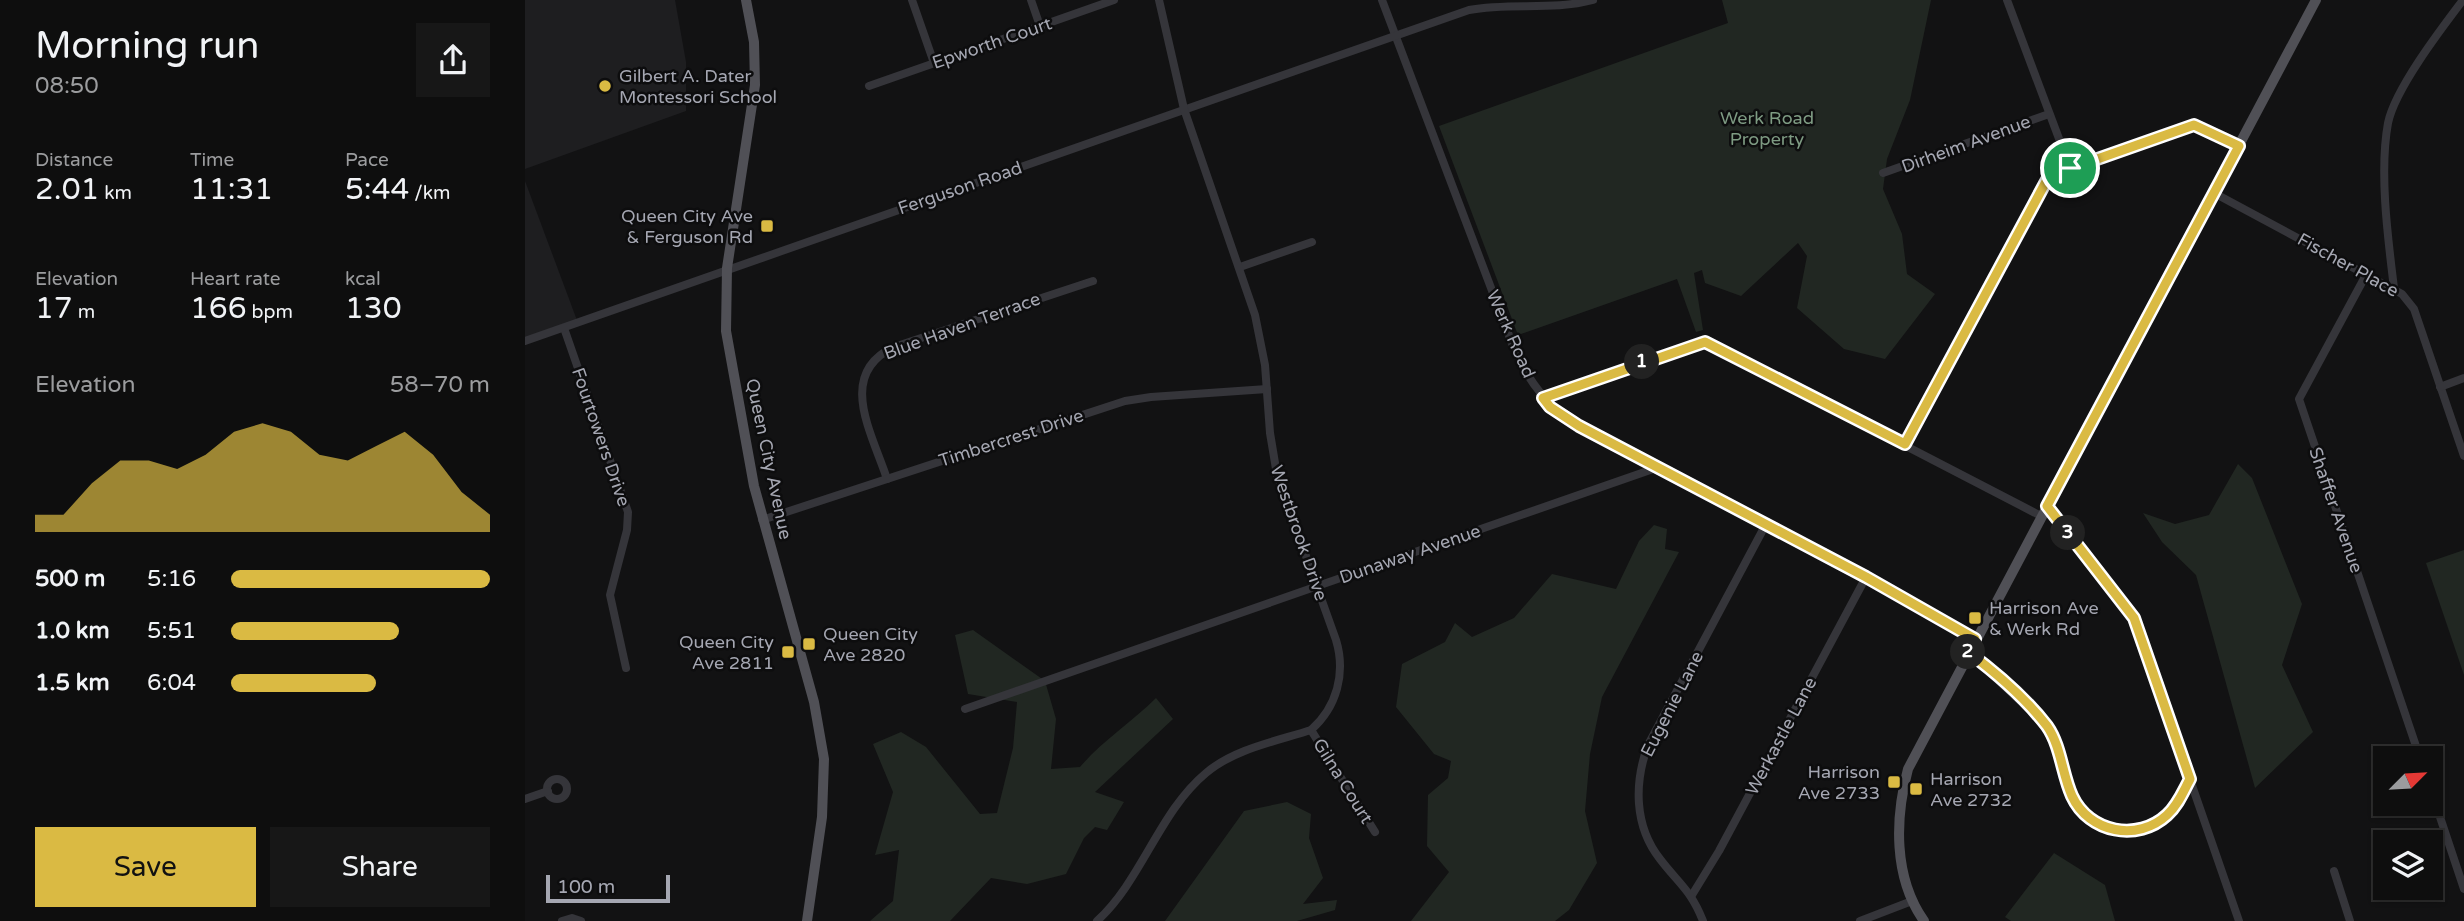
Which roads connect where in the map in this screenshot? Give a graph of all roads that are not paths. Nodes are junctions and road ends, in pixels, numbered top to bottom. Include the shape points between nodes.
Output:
1 (746, 0) edge
2 (912, 0) edge
3 (1031, 0) edge
4 (1114, 0) edge
5 (1159, 0) edge
6 (1382, 0) edge
7 (1593, 0) edge
8 (2007, 0) edge
9 (2316, 0) edge
10 (2463, 0) edge
11 (1040, 26) junction
12 (1395, 35) junction
13 (934, 63) junction
14 (869, 86) dead end
15 (1184, 108) junction
16 (2049, 114) junction
17 (2239, 146) junction
18 (2070, 168) junction
19 (1883, 173) dead end
20 (2214, 193) junction
21 (1312, 242) dead end
22 (1240, 267) junction
23 (727, 268) junction
24 (2367, 273) junction
25 (1093, 281) dead end
26 (2394, 288) junction
27 (564, 328) junction
28 (525, 341) edge
29 (2464, 379) edge
30 (2440, 387) junction
31 (1267, 389) junction
32 (1543, 398) junction
33 (1905, 444) junction
34 (2464, 456) edge
35 (1656, 468) junction
36 (887, 479) junction
37 (2044, 511) junction
38 (762, 520) junction
39 (1766, 524) junction
40 (1866, 577) junction
41 (1317, 587) junction
42 (1975, 639) junction
43 (1968, 652) junction
44 (626, 668) dead end
45 (965, 709) dead end
46 (1311, 730) junction
47 (2416, 746) edge
48 (2190, 779) junction
49 (548, 791) dead end
50 (525, 799) edge
51 (2440, 816) edge
52 (1375, 832) dead end
53 (2333, 871) dead end
54 (2464, 889) edge
55 (1692, 895) junction
56 (1912, 901) junction
57 (562, 921) edge
58 (581, 921) edge
59 (807, 921) edge
60 (1097, 921) edge
61 (1703, 921) edge
62 (1860, 921) edge
63 (1924, 921) edge
64 (2239, 921) edge
65 (2350, 921) edge

1 - 23 main road, Queen City Avenue via 754,42 755,85
2 - 13 street
3 - 11 street
4 - 11 street, Epworth Court
5 - 15 street, Westbrook Drive
6 - 12 street, Werk Road
7 - 12 street, Ferguson Road via 1560,6 1487,6
8 - 16 street
9 - 17 main road
10 - 26 street via 2423,54 2388,123 2385,216
11 - 13 street, Epworth Court
12 - 15 street, Ferguson Road
12 - 32 street, Werk Road via 1513,346
13 - 14 street, Epworth Court
15 - 22 street, Westbrook Drive
15 - 23 street, Ferguson Road
16 - 18 street
16 - 19 street, Dirheim Avenue
17 - 18 street via 2194,125
17 - 20 main road
18 - 33 street via 2049,176
20 - 24 street, Fischer Place
20 - 37 main road
21 - 22 street
22 - 31 street, Westbrook Drive via 1261,342
23 - 27 street, Ferguson Road
23 - 38 main road, Queen City Avenue via 724,298 730,359
24 - 26 street, Fischer Place
24 - 47 street, Shaffer Avenue via 2299,399
25 - 36 street, Blue Haven Terrace via 894,347 874,358 861,391
26 - 30 street, Fischer Place via 2414,309
27 - 28 street, Ferguson Road
27 - 44 street, Fourtowers Drive via 628,512 610,596
29 - 30 street
30 - 34 street, Fischer Place
31 - 36 street, Timbercrest Drive via 1125,401
31 - 41 street, Westbrook Drive via 1277,475
32 - 33 street via 1705,342
32 - 35 street, Werk Road via 1579,426
33 - 37 street
35 - 39 street, Werk Road
35 - 41 street, Dunaway Avenue
36 - 38 street, Timbercrest Drive
37 - 42 main road
37 - 48 street via 2134,618
38 - 59 main road, Queen City Avenue via 809,684 824,759 822,817
39 - 40 street, Werk Road
39 - 55 street, Eugenie Lane via 1648,745 1639,774 1639,807 1646,835
40 - 42 street, Werk Road
40 - 55 street, Werkastle Lane
41 - 45 street, Dunaway Avenue
41 - 46 street, Westbrook Drive via 1342,666 1338,688
42 - 43 main road
43 - 48 street via 2045,724 2072,796 2095,822 2124,831 2157,823 2178,802
43 - 56 main road via 1908,769 1901,796 1900,852
46 - 52 street, Gilna Court
46 - 60 street via 1238,755 1206,773
48 - 64 street
49 - 50 street
51 - 54 street
53 - 65 street
55 - 61 street, Eugenie Lane
56 - 62 street
56 - 63 main road
57 - 58 street

